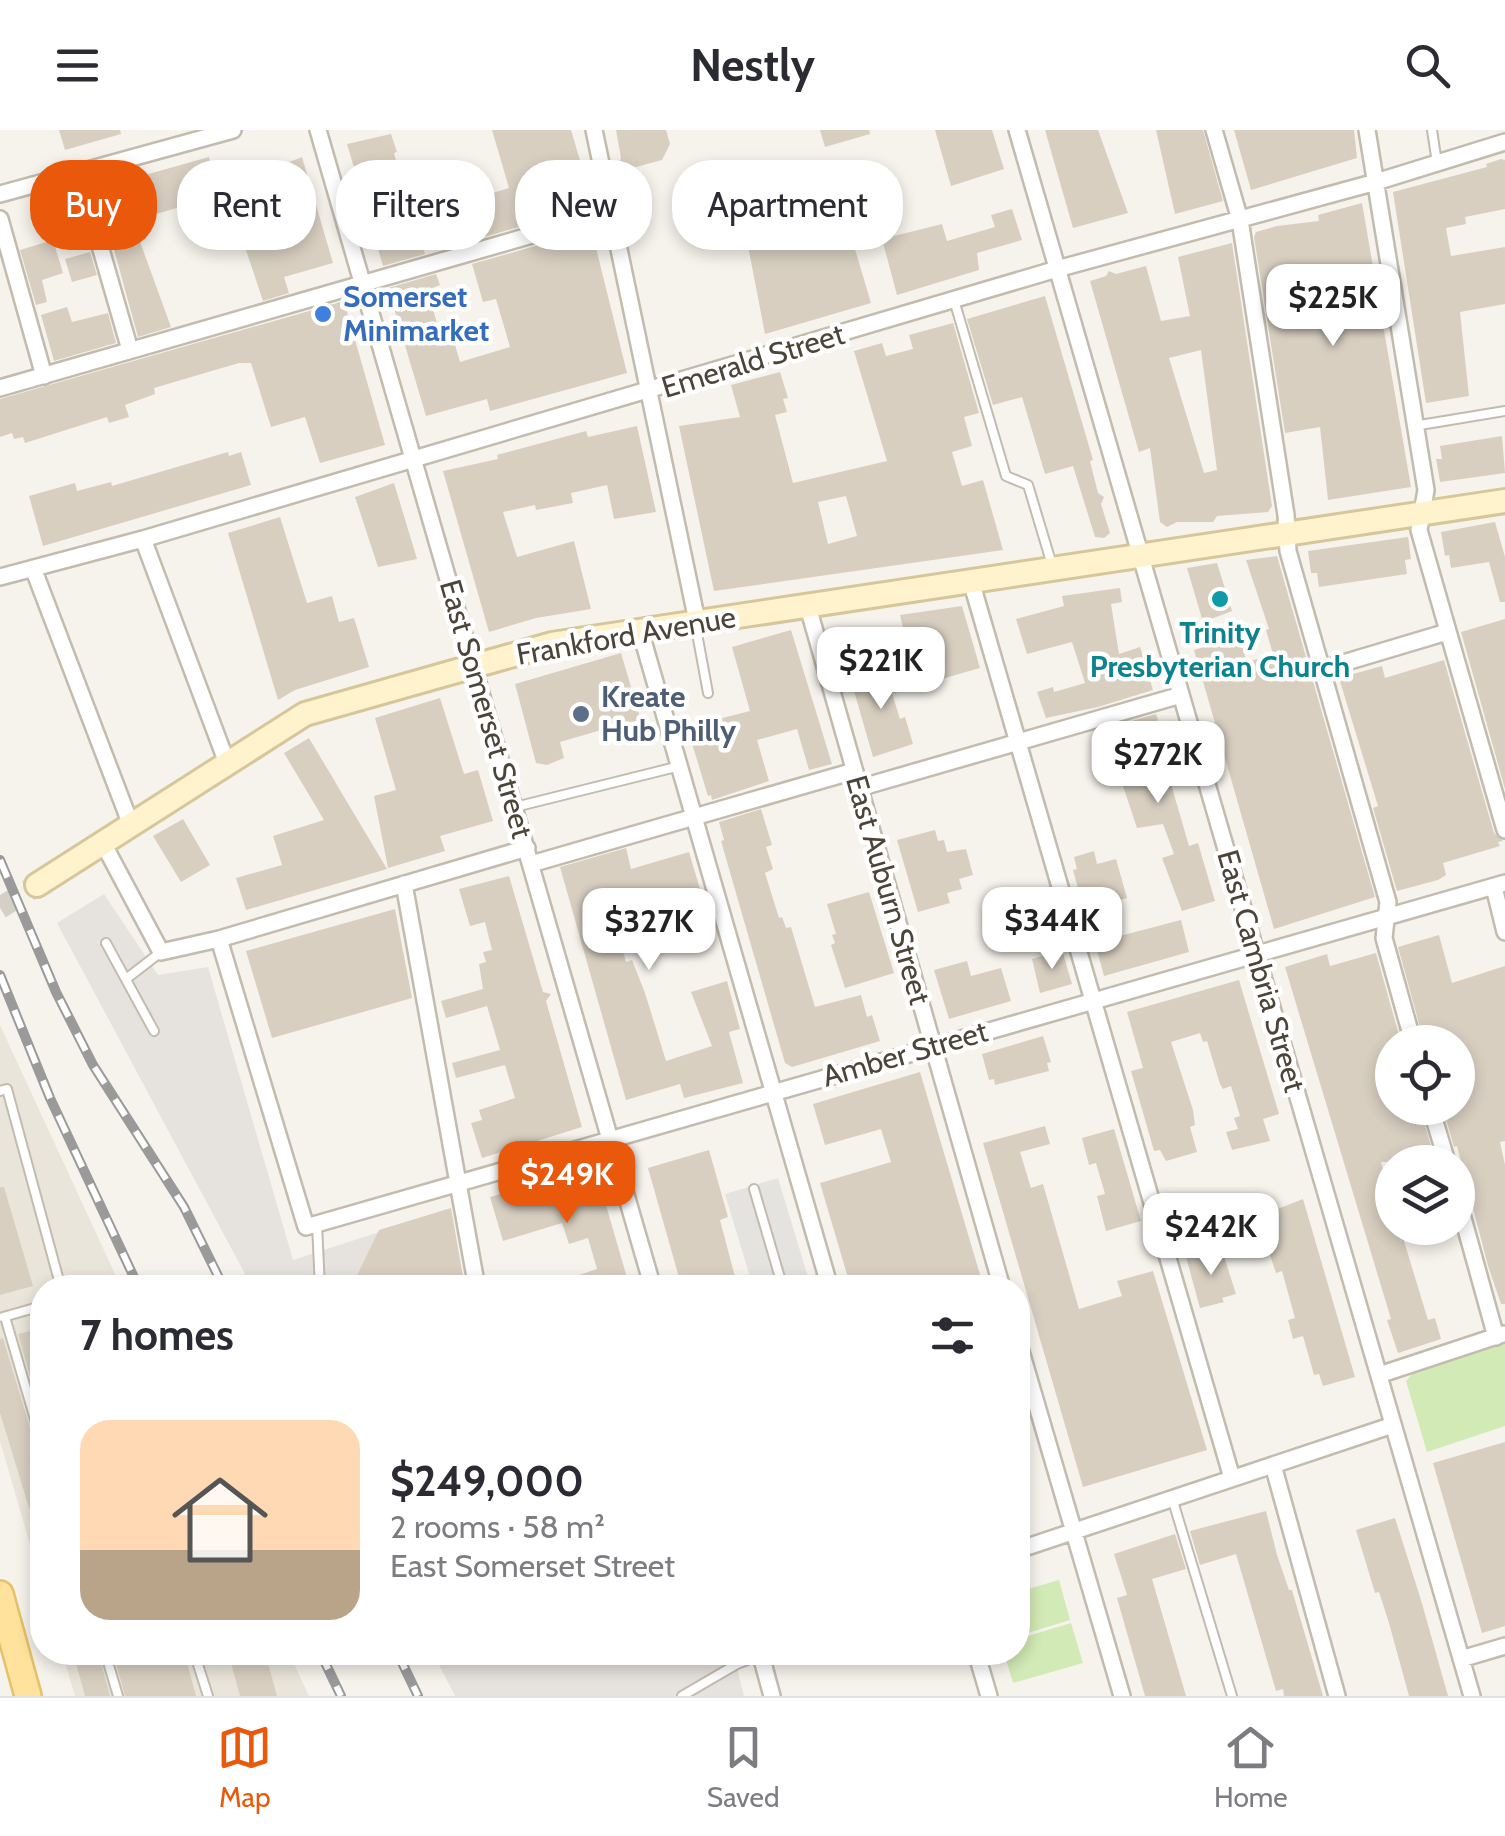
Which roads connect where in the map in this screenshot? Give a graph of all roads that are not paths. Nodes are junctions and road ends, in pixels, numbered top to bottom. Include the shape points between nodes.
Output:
1 (233, 130) edge
2 (318, 130) edge
3 (594, 130) edge
4 (1017, 130) edge
5 (1214, 130) edge
6 (1367, 130) edge
7 (1432, 130) edge
8 (1505, 142) edge
9 (123, 160) edge
10 (601, 160) edge
11 (1437, 163) junction
12 (1376, 182) junction
13 (30, 186) edge
14 (0, 194) edge
15 (0, 218) edge
16 (1240, 220) junction
17 (515, 240) edge
18 (101, 250) edge
19 (620, 250) edge
20 (1057, 269) junction
21 (364, 283) junction
22 (954, 300) junction
23 (130, 350) junction
24 (44, 376) junction
25 (0, 388) edge
26 (651, 392) junction
27 (1505, 411) edge
28 (1414, 426) junction
29 (413, 460) junction
30 (1505, 501) edge
31 (1421, 514) junction
32 (1287, 536) junction
33 (143, 540) junction
34 (1141, 557) junction
35 (33, 568) junction
36 (1054, 570) junction
37 (0, 577) edge
38 (971, 581) junction
39 (808, 607) junction
40 (696, 621) junction
41 (640, 630) junction
42 (1447, 632) junction
43 (473, 666) junction
44 (1323, 669) junction
45 (708, 693) dead end
46 (1181, 694) junction
47 (1018, 741) junction
48 (227, 763) junction
49 (680, 766) junction
50 (856, 780) junction
51 (515, 807) junction
52 (694, 816) junction
53 (130, 825) junction
54 (1505, 830) edge
55 (103, 843) junction
56 (529, 856) junction
57 (404, 884) junction
58 (37, 885) tunnel mouth
59 (1499, 885) edge
60 (1387, 915) junction
61 (1505, 932) edge
62 (219, 939) junction
63 (106, 943) dead end
64 (161, 952) junction
65 (1256, 952) junction
66 (126, 979) junction
67 (1093, 1000) junction
68 (1408, 1025) edge
69 (154, 1030) dead end
70 (933, 1046) junction
71 (0, 1091) edge
72 (776, 1092) junction
73 (610, 1139) junction
74 (460, 1184) junction
75 (754, 1189) dead end
76 (312, 1225) junction
77 (1472, 1245) edge
78 (57, 1275) edge
79 (318, 1275) edge
80 (476, 1275) edge
81 (649, 1275) edge
82 (779, 1275) edge
83 (827, 1275) edge
84 (998, 1275) edge
85 (30, 1309) edge
86 (2, 1317) edge
87 (1500, 1335) edge
88 (1378, 1376) junction
89 (1030, 1383) edge
90 (30, 1405) edge
91 (1393, 1425) junction
92 (1272, 1465) junction
93 (1232, 1478) junction
94 (1172, 1498) junction
95 (1072, 1532) junction
96 (1030, 1546) edge
97 (0, 1594) edge
98 (1505, 1646) edge
99 (1461, 1659) junction
100 (109, 1665) edge
101 (198, 1665) edge
102 (735, 1665) edge
103 (763, 1665) edge
104 (980, 1665) edge
105 (28, 1696) edge
106 (118, 1696) edge
107 (208, 1696) edge
108 (682, 1696) edge
109 (772, 1696) edge
110 (989, 1696) edge
111 (1122, 1696) edge
112 (1232, 1696) edge
113 (1338, 1696) edge
114 (1472, 1696) edge

1 - 9 street
2 - 21 street, East Somerset Street
3 - 10 street
4 - 20 street, East Cambria Street
5 - 16 street
6 - 12 street
7 - 11 lane
8 - 11 street, Emerald Street
11 - 12 street, Emerald Street
12 - 16 street, Emerald Street
12 - 28 street
13 - 14 street
15 - 24 street
16 - 20 street, Emerald Street
16 - 32 street
17 - 21 street
18 - 23 street
19 - 26 street
20 - 22 street, Emerald Street
20 - 34 street, East Cambria Street
21 - 23 street
21 - 29 street, East Somerset Street
22 - 26 street, Emerald Street
22 - 36 lane via 1006,476 1028,485
23 - 24 street
24 - 25 street
26 - 29 street, Emerald Street
26 - 40 street
27 - 28 lane
28 - 31 street via 1426,490
29 - 33 street, Emerald Street
29 - 43 street, East Somerset Street
30 - 31 main road, Frankford Avenue
31 - 32 main road, Frankford Avenue
31 - 42 street
32 - 34 main road, Frankford Avenue
32 - 44 street
33 - 35 street, Emerald Street
33 - 48 street
34 - 36 main road, Frankford Avenue
34 - 46 street, East Cambria Street
35 - 37 street, Emerald Street
35 - 53 street
36 - 38 main road, Frankford Avenue
38 - 39 main road, Frankford Avenue
38 - 47 street
39 - 40 main road, Frankford Avenue
39 - 50 street, East Auburn Street
40 - 41 main road, Frankford Avenue
40 - 45 lane
41 - 43 main road, Frankford Avenue
41 - 49 street
42 - 44 street
42 - 54 street
43 - 48 main road, Frankford Avenue via 305,714
43 - 51 street, East Somerset Street
44 - 60 street
46 - 47 street
46 - 65 street, East Cambria Street
47 - 50 street
47 - 67 street
48 - 53 main road, Frankford Avenue
49 - 51 lane
49 - 52 street
50 - 52 street
50 - 70 street, East Auburn Street
51 - 56 street, East Somerset Street
52 - 56 street
52 - 72 street
53 - 55 main road, Frankford Avenue
55 - 58 main road, Frankford Avenue
55 - 64 street
56 - 57 street
56 - 73 street, East Somerset Street
57 - 62 street
57 - 74 street
59 - 60 street, Amber Street
59 - 61 street
60 - 65 street, Amber Street
60 - 68 street via 1384,938
62 - 64 street
62 - 76 street
63 - 66 lane
64 - 66 lane
65 - 67 street, Amber Street
65 - 88 street, East Cambria Street
66 - 69 lane
67 - 70 street, Amber Street
67 - 93 street
70 - 72 street, Amber Street
70 - 84 street, East Auburn Street
71 - 78 lane via 7,1089
72 - 73 street, Amber Street
72 - 83 street
73 - 74 street, Amber Street
73 - 81 street, East Somerset Street
74 - 76 street, Amber Street
74 - 80 street
75 - 82 lane
76 - 79 lane
77 - 87 street
85 - 86 lane
86 - 90 lane
87 - 88 street
88 - 91 street, East Cambria Street
89 - 95 street
91 - 92 street
91 - 99 street, East Cambria Street
92 - 93 street
92 - 113 street
93 - 94 street
94 - 95 street
94 - 112 lane
95 - 96 street
95 - 111 street
97 - 105 main road
98 - 99 street
99 - 114 street, East Cambria Street
100 - 106 lane
101 - 107 lane
102 - 108 lane
103 - 109 street
104 - 110 street

